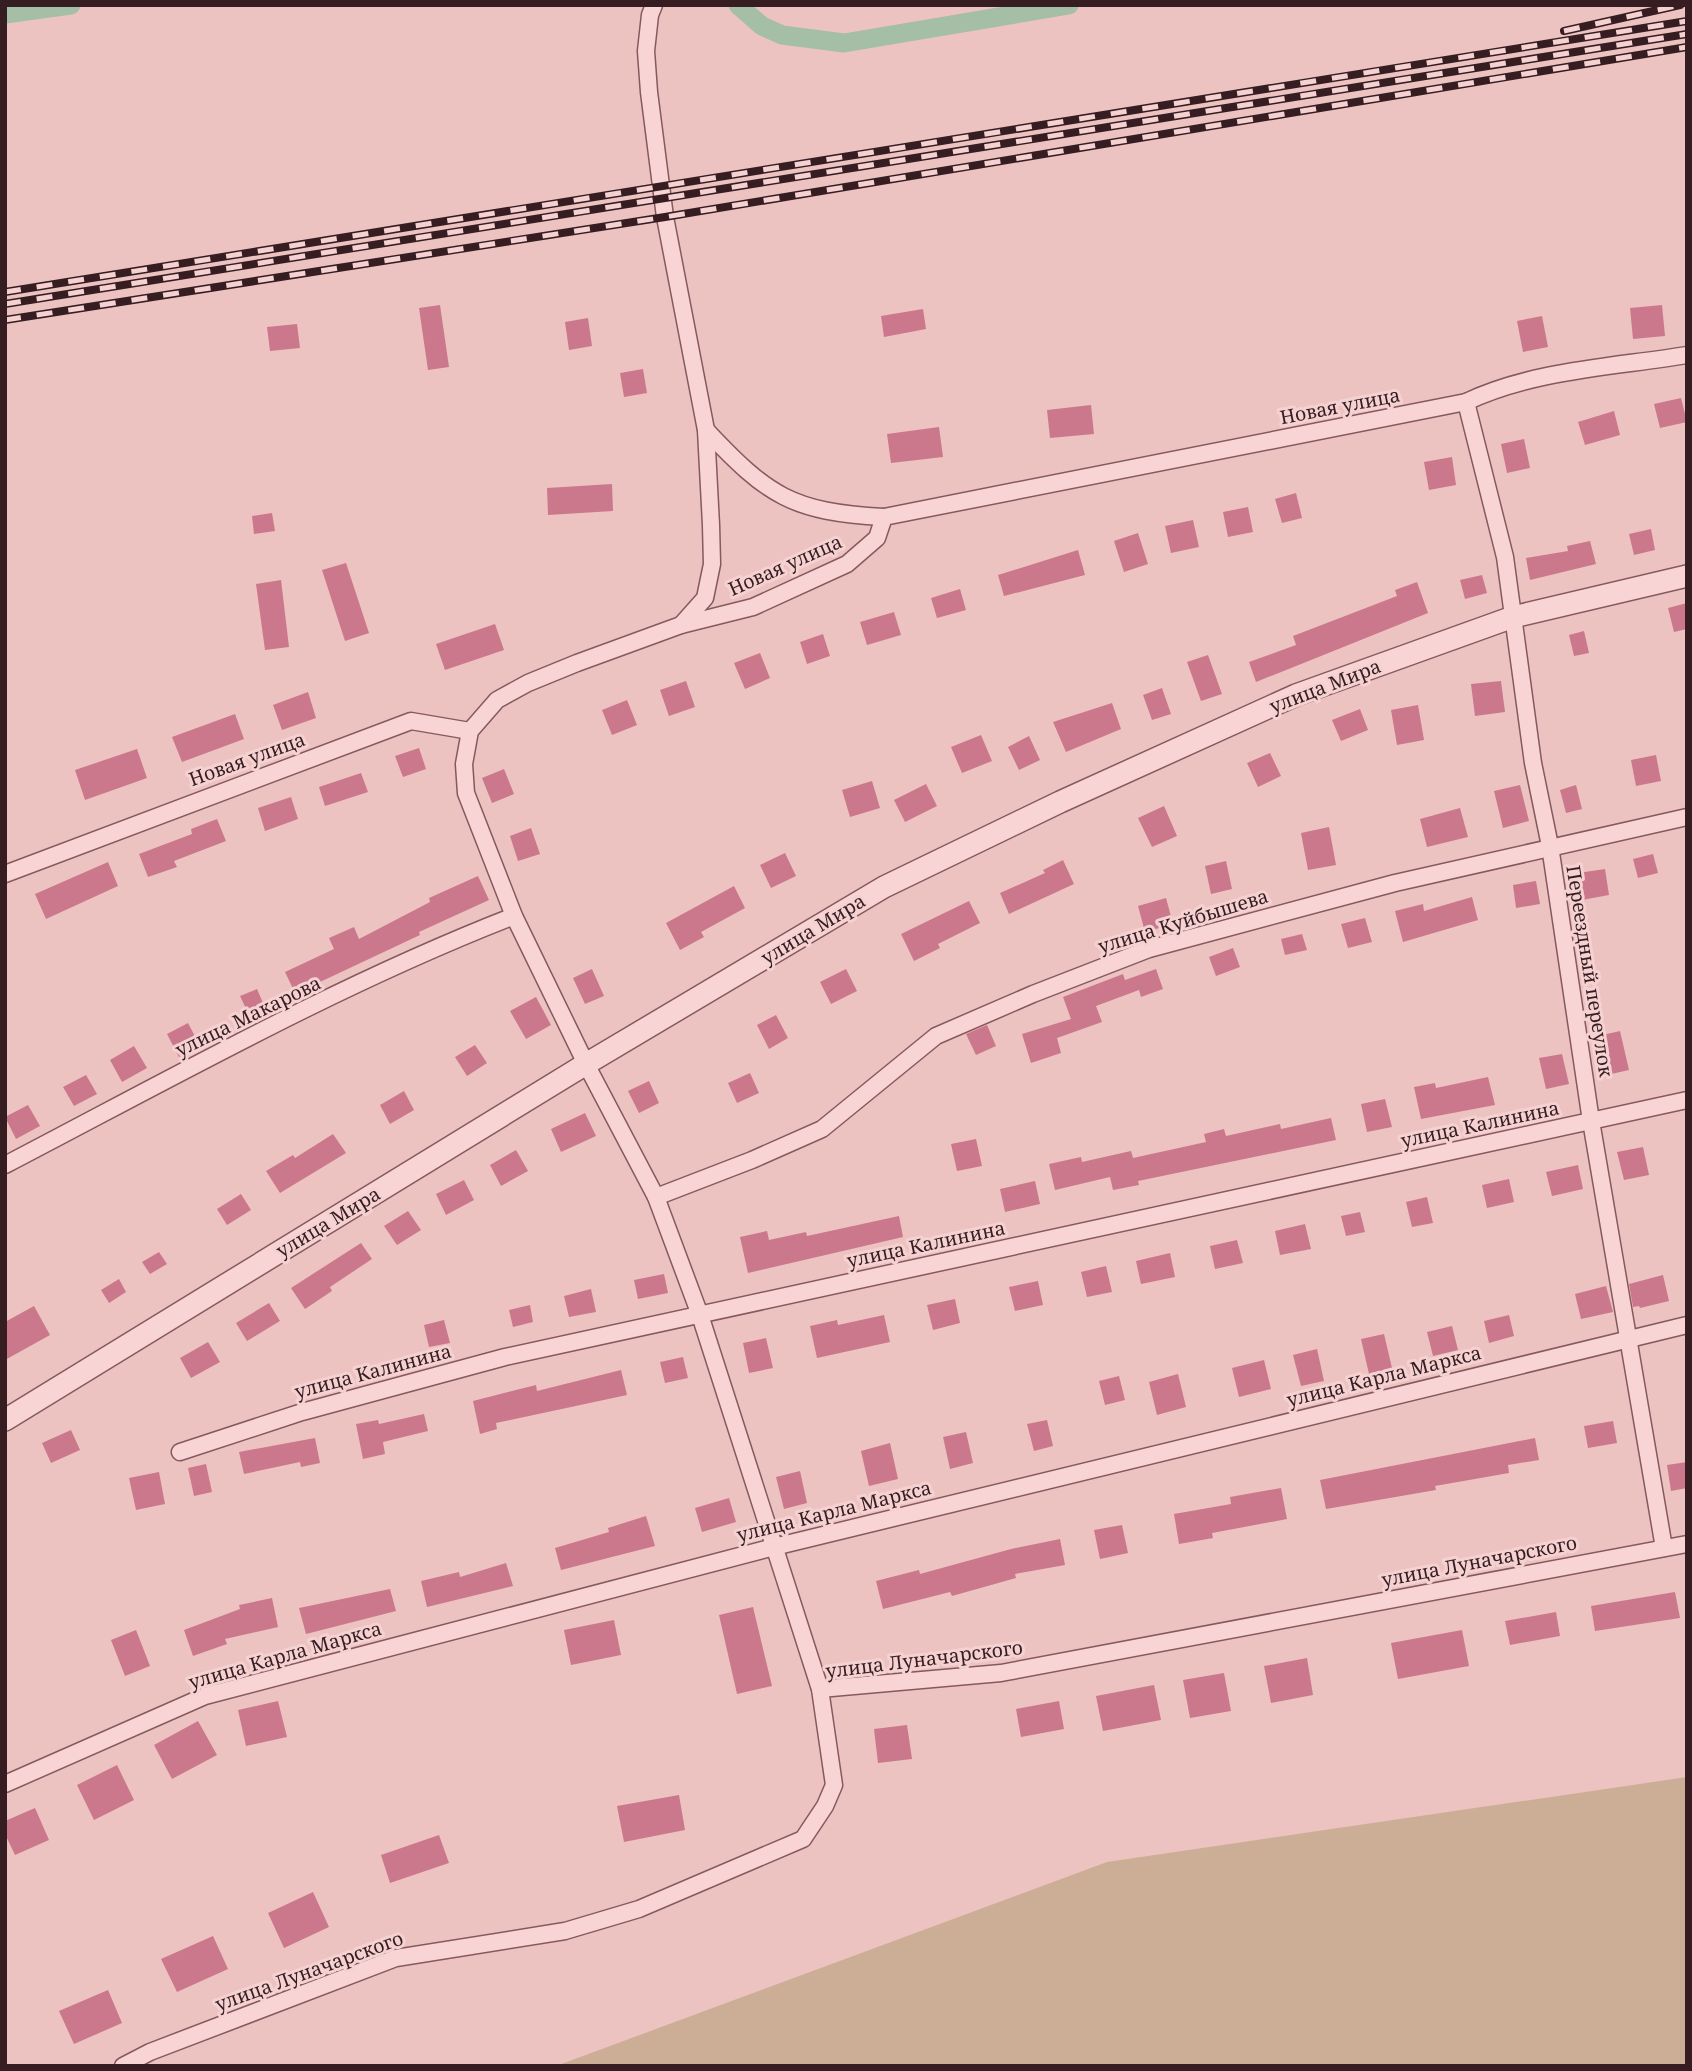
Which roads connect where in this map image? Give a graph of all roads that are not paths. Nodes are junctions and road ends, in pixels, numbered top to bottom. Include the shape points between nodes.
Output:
1 (654, 5) edge
2 (1687, 355) edge
3 (1466, 402) junction
4 (706, 430) junction
5 (884, 517) junction
6 (1687, 576) edge
7 (1513, 617) junction
8 (681, 625) junction
9 (470, 731) junction
10 (1687, 817) edge
11 (1550, 846) junction
12 (5, 874) edge
13 (514, 916) junction
14 (586, 1064) junction
15 (1687, 1100) edge
16 (1591, 1121) junction
17 (5, 1165) edge
18 (656, 1197) junction
19 (700, 1315) junction
20 (1687, 1325) edge
21 (1629, 1338) junction
22 (5, 1420) edge
23 (180, 1452) dead end
24 (1687, 1544) edge
25 (774, 1547) junction
26 (1664, 1548) junction
27 (820, 1689) junction
28 (5, 1784) edge
29 (123, 2066) edge

1 - 4 street via 646,51 649,92 665,217
2 - 3 street, Новая улица via 1542,378 1493,389
3 - 5 street, Новая улица
3 - 7 street, Переездный переулок via 1505,557
4 - 5 street via 746,473 796,505 836,514
4 - 8 street via 712,564 705,598
5 - 8 street, Новая улица via 877,538 847,564 753,607
6 - 7 street, улица Мира
7 - 11 street, Переездный переулок via 1533,763
7 - 14 street, улица Мира via 1296,695 1060,802 884,887
8 - 9 street, Новая улица via 528,683 497,700
9 - 12 street, Новая улица via 411,721
9 - 13 street via 464,764 466,793
10 - 11 street, улица Куйбышева
11 - 16 street, Переездный переулок
11 - 18 street, улица Куйбышева via 1149,949 1033,994 936,1036 822,1129
13 - 14 street
13 - 17 street, улица Макарова via 253,1036
14 - 18 street
14 - 22 street, улица Мира
15 - 16 street, улица Калинина
16 - 19 street, улица Калинина
16 - 21 street, Переездный переулок
18 - 19 street
19 - 23 street, улица Калинина via 505,1357 302,1412
19 - 25 street
20 - 21 street, улица Карла Маркса
21 - 25 street, улица Карла Маркса
21 - 26 street, Переездный переулок
24 - 26 street, улица Луначарского
25 - 27 street
25 - 28 street, улица Карла Маркса via 205,1696
26 - 27 street, улица Луначарского via 1001,1672
27 - 29 street, улица Луначарского via 834,1785 803,1839 639,1909 565,1931 396,1958

